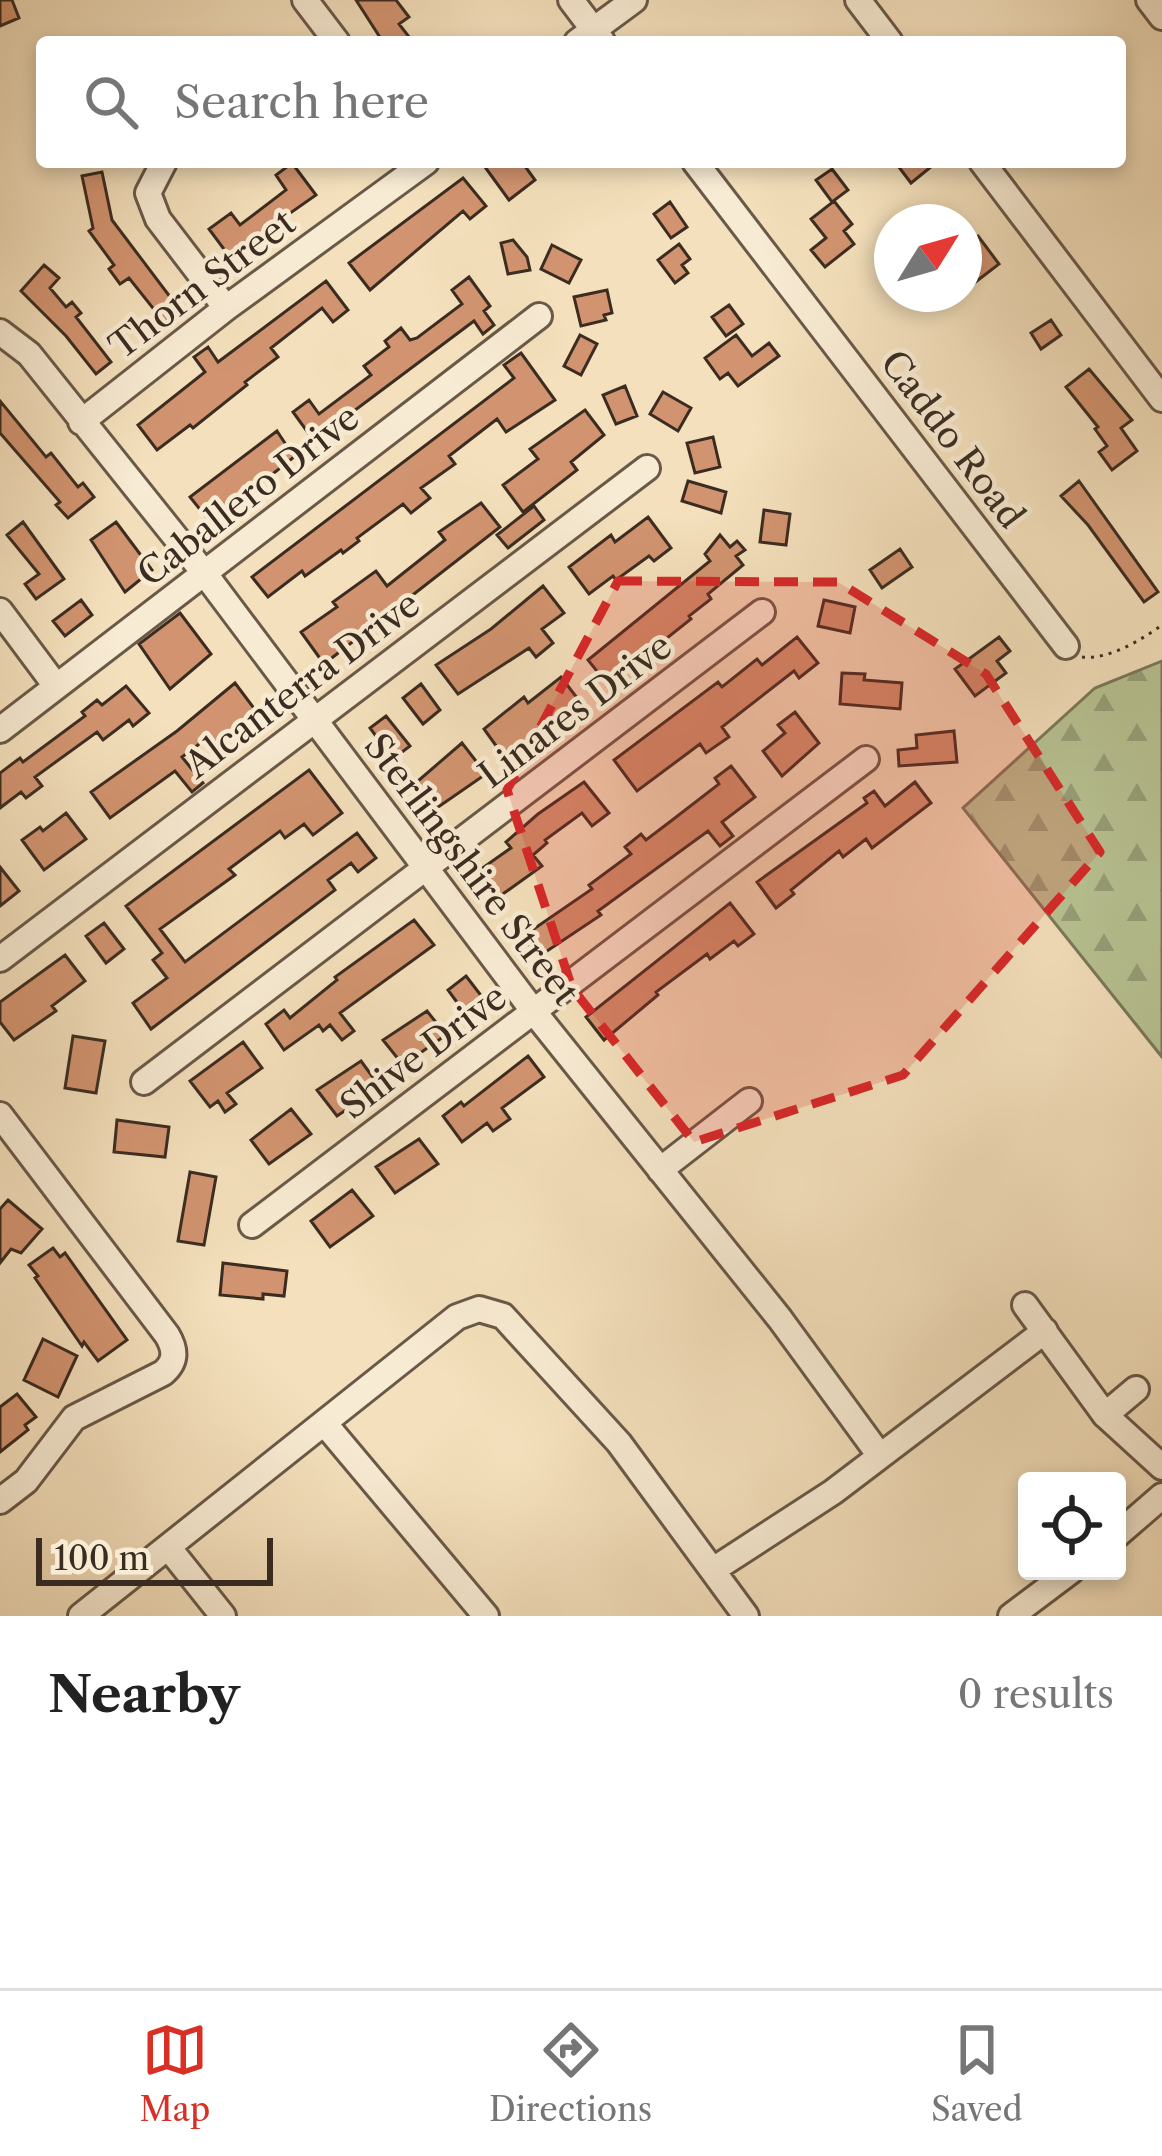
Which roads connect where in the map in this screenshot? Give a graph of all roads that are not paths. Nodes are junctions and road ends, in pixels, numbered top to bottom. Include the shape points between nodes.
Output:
1 (305, 0) edge
2 (571, 0) edge
3 (634, 0) edge
4 (858, 0) edge
5 (1149, 0) edge
6 (1162, 17) edge
7 (332, 36) edge
8 (590, 36) edge
9 (593, 36) edge
10 (885, 36) edge
11 (161, 168) edge
12 (418, 168) edge
13 (700, 168) edge
14 (987, 168) edge
15 (226, 308) junction
16 (539, 316) dead end
17 (0, 332) edge
18 (1162, 399) edge
19 (82, 422) junction
20 (646, 468) dead end
21 (205, 574) junction
22 (0, 611) edge
23 (762, 612) dead end
24 (1066, 646) road end
25 (56, 686) junction
26 (315, 719) junction
27 (0, 730) edge
28 (866, 759) dead end
29 (427, 868) junction
30 (0, 958) edge
31 (534, 1012) junction
32 (145, 1082) dead end
33 (749, 1101) dead end
34 (0, 1115) edge
35 (22, 1144) junction
36 (0, 1162) edge
37 (660, 1170) junction
38 (252, 1225) dead end
39 (1025, 1305) dead end
40 (1045, 1331) junction
41 (1136, 1389) dead end
42 (1106, 1414) junction
43 (326, 1424) junction
44 (880, 1456) junction
45 (1162, 1467) edge
46 (1162, 1496) edge
47 (0, 1502) edge
48 (1126, 1526) edge
49 (168, 1547) junction
50 (712, 1570) junction
51 (1059, 1580) edge
52 (81, 1616) edge
53 (223, 1616) edge
54 (486, 1616) edge
55 (746, 1616) edge
56 (1011, 1616) edge

1 - 7 street
2 - 8 street
3 - 9 street
4 - 10 street
5 - 6 street
11 - 15 street via 148,193 151,205
12 - 15 street, Thorn Street
13 - 24 street, Caddo Road
14 - 18 street
15 - 19 street, Thorn Street
16 - 21 street, Caballero Drive
17 - 19 street, Sterlingshire Street
19 - 21 street, Sterlingshire Street
20 - 26 street, Alcanterra Drive
21 - 25 street, Caballero Drive
21 - 26 street, Sterlingshire Street
22 - 25 street
23 - 29 street, Linares Drive
25 - 27 street, Caballero Drive
26 - 29 street, Sterlingshire Street
26 - 30 street, Alcanterra Drive
28 - 31 street, Shive Drive
29 - 31 street, Sterlingshire Street
29 - 32 street, Linares Drive
31 - 37 street, Sterlingshire Street
31 - 38 street, Shive Drive
33 - 37 street
34 - 35 street
35 - 36 street
35 - 47 street via 167,1335 173,1355 163,1373 74,1418
37 - 44 street, Sterlingshire Street
39 - 40 street
40 - 42 street
40 - 44 street
41 - 42 street
42 - 45 street
43 - 49 street
43 - 50 street via 457,1317 479,1309 503,1316 620,1443
43 - 54 street
44 - 50 street
46 - 48 street
49 - 52 street
49 - 53 street
50 - 55 street
51 - 56 street

